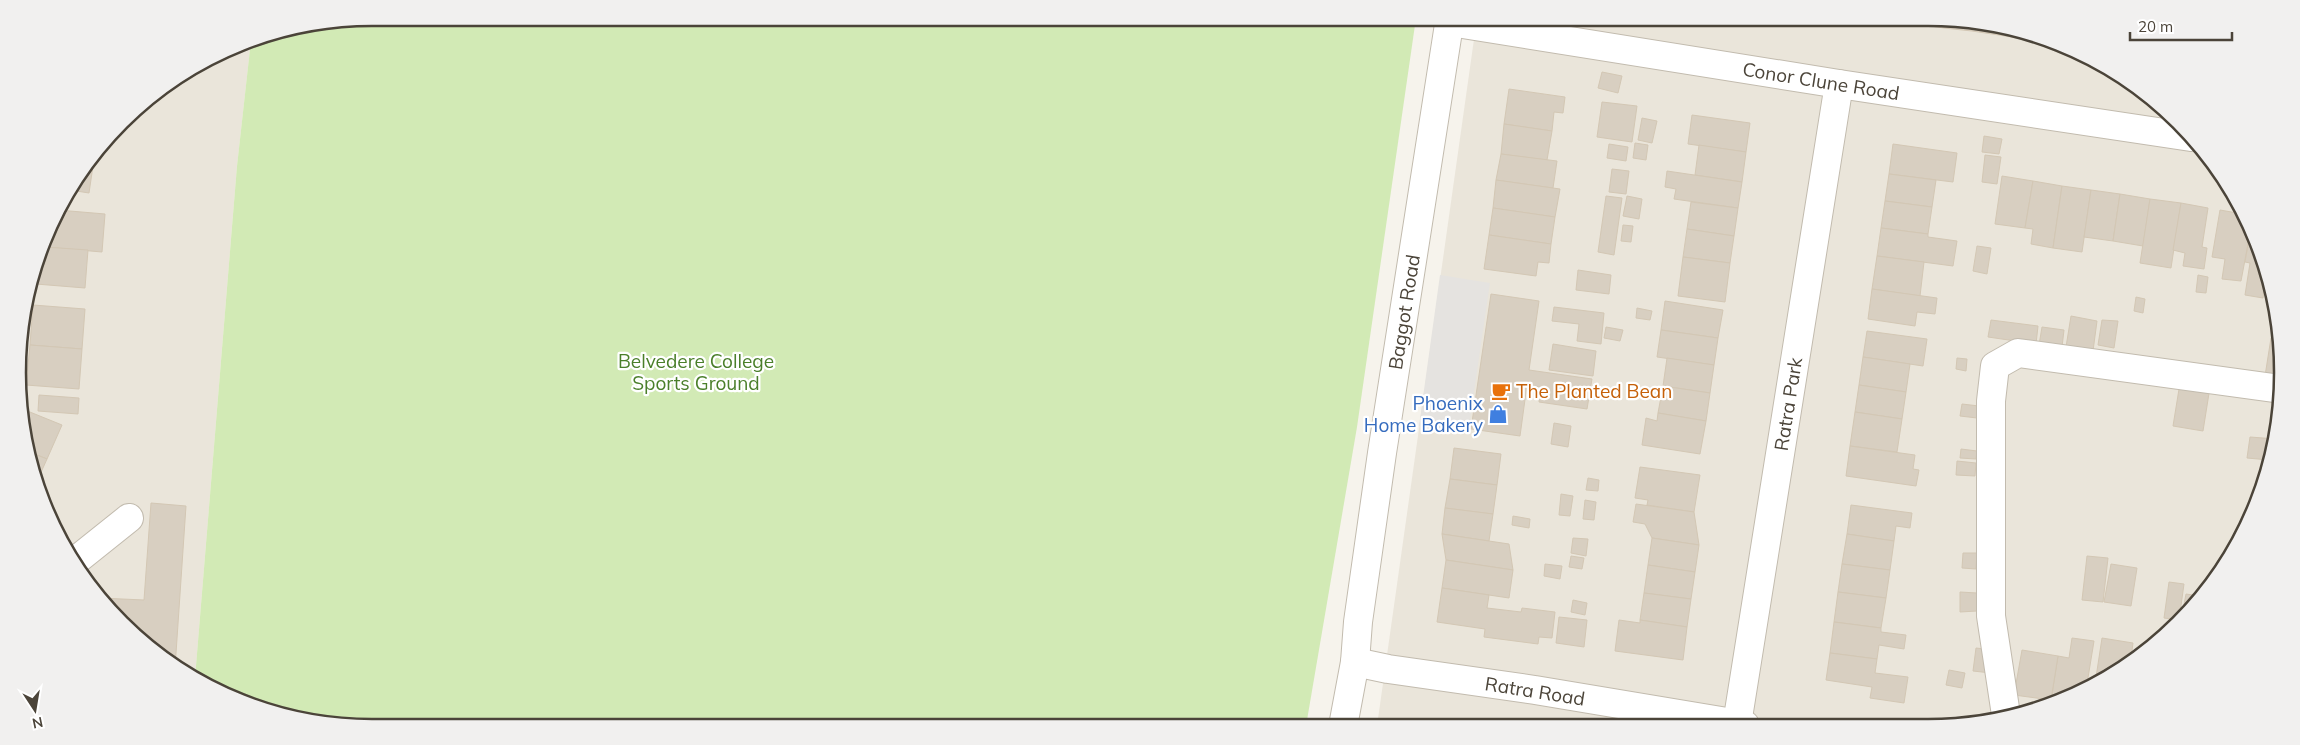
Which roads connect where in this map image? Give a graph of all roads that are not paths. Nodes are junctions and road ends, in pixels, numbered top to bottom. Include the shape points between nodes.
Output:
1 (1449, 26) edge
2 (1486, 26) edge
3 (1839, 84) junction
4 (2179, 135) edge
5 (2273, 388) edge
6 (129, 518) dead end
7 (80, 557) edge
8 (1355, 662) junction
9 (2005, 710) edge
10 (1344, 719) edge
11 (1711, 719) edge
12 (1742, 719) edge

1 - 8 street, Baggot Road via 1382,453
2 - 3 street, Conor Clune Road
3 - 4 street, Conor Clune Road
3 - 12 street, Ratra Park
5 - 9 street via 2018,353 1995,366 1991,401 1991,616
6 - 7 street
8 - 10 street, Baggot Road
8 - 11 street, Ratra Road

